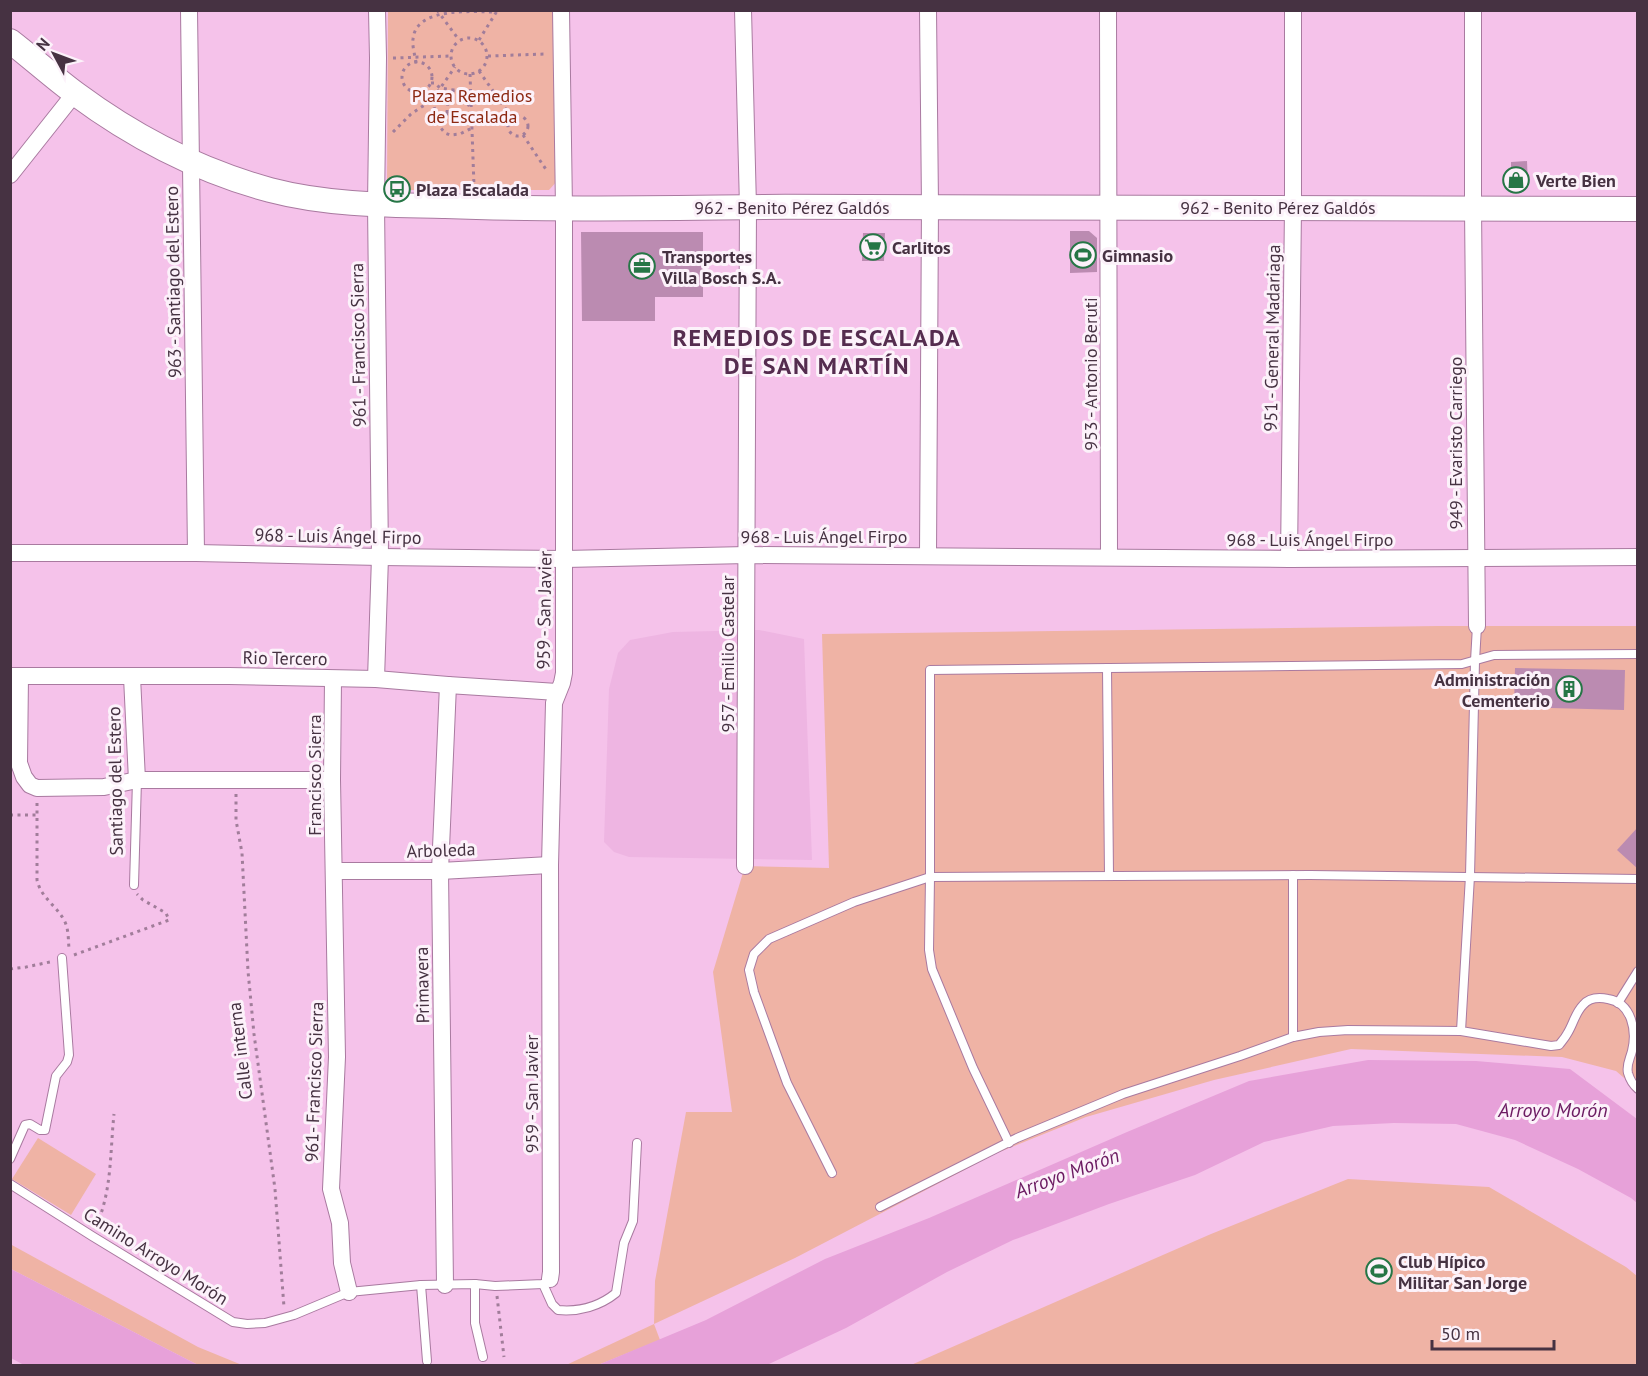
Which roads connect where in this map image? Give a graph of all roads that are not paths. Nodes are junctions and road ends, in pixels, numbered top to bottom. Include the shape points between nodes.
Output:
1 (189, 10) edge
2 (377, 10) edge
3 (561, 10) edge
4 (743, 10) edge
5 (928, 10) edge
6 (1108, 10) edge
7 (1293, 10) edge
8 (1473, 10) edge
9 (10, 41) edge
10 (75, 93) junction
11 (191, 162) junction
12 (10, 175) edge
13 (564, 203) junction
14 (376, 204) junction
15 (930, 206) junction
16 (748, 207) junction
17 (1110, 207) junction
18 (1293, 207) junction
19 (1473, 207) junction
20 (1638, 209) edge
21 (10, 553) edge
22 (196, 553) junction
23 (747, 555) junction
24 (928, 556) junction
25 (380, 557) junction
26 (1109, 557) junction
27 (1638, 557) edge
28 (1476, 558) junction
29 (565, 559) junction
30 (1289, 559) junction
31 (1477, 626) joint
32 (1638, 654) edge
33 (1475, 661) junction
34 (1107, 668) junction
35 (15, 676) edge
36 (132, 677) junction
37 (333, 679) junction
38 (376, 679) junction
39 (448, 685) junction
40 (557, 692) junction
41 (137, 780) junction
42 (332, 780) junction
43 (550, 865) junction
44 (745, 866) dead end
45 (334, 871) junction
46 (440, 871) junction
47 (1293, 875) junction
48 (1109, 876) junction
49 (1470, 876) junction
50 (930, 877) junction
51 (1638, 879) edge
52 (134, 885) road end
53 (66, 957) road end
54 (1638, 971) edge
55 (1618, 1003) junction
56 (1461, 1031) junction
57 (1293, 1037) junction
58 (1638, 1089) edge
59 (637, 1143) dead end
60 (1008, 1143) junction
61 (10, 1160) edge
62 (832, 1173) dead end
63 (10, 1184) edge
64 (880, 1207) dead end
65 (546, 1282) junction
66 (475, 1284) junction
67 (421, 1285) junction
68 (445, 1285) junction
69 (349, 1292) junction
70 (483, 1357) dead end
71 (427, 1361) dead end

1 - 11 street, 963 - Santiago del Estero
2 - 14 street, 961 - Francisco Sierra
3 - 13 street, 959 - San Javier
4 - 16 street, 957 - Emilio Castelar
5 - 15 street
6 - 17 street, 953 - Antonio Beruti
7 - 18 street, 951 - General Madariaga
8 - 19 street, 949 - Evaristo Carriego
9 - 10 main road, 962 - Benito Pérez Galdós
10 - 11 main road, 962 - Benito Pérez Galdós
10 - 12 street
11 - 14 main road, 962 - Benito Pérez Galdós via 271,190
11 - 22 street, 963 - Santiago del Estero
13 - 14 main road, 962 - Benito Pérez Galdós via 474,207
13 - 16 main road, 962 - Benito Pérez Galdós
13 - 29 street, 959 - San Javier
14 - 25 street, 961 - Francisco Sierra
15 - 16 main road, 962 - Benito Pérez Galdós
15 - 17 main road, 962 - Benito Pérez Galdós
15 - 24 street
16 - 23 street, 957 - Emilio Castelar
17 - 18 main road, 962 - Benito Pérez Galdós
17 - 26 street, 953 - Antonio Beruti
18 - 19 main road, 962 - Benito Pérez Galdós
18 - 30 street, 951 - General Madariaga
19 - 20 main road, 962 - Benito Pérez Galdós
19 - 28 street, 949 - Evaristo Carriego
21 - 22 street, 968 - Luis Ángel Firpo
22 - 25 street, 968 - Luis Ángel Firpo
23 - 24 street, 968 - Luis Ángel Firpo
23 - 29 street, 968 - Luis Ángel Firpo
23 - 44 street, 957 - Emilio Castelar
24 - 26 street, 968 - Luis Ángel Firpo
25 - 29 street, 968 - Luis Ángel Firpo
25 - 38 street, 961 - Francisco Sierra
26 - 30 street, 968 - Luis Ángel Firpo
27 - 28 street, 968 - Luis Ángel Firpo
28 - 30 street, 968 - Luis Ángel Firpo
28 - 31 street, 949 - Evaristo Carriego
29 - 40 street, 959 - San Javier via 564,673
31 - 33 lane, 949 - Evaristo Carriego
32 - 33 lane via 1494,654
33 - 34 lane
33 - 49 lane, 949 - Evaristo Carriego
34 - 48 lane
34 - 50 lane via 930,670
35 - 36 street, Rio Tercero
35 - 41 street via 20,763 30,786 104,787
36 - 37 street, Rio Tercero
36 - 41 street, Santiago del Estero
37 - 38 street, Rio Tercero
37 - 42 street, Francisco Sierra
38 - 39 street, Rio Tercero
39 - 40 street, Rio Tercero
39 - 46 street, Primavera
40 - 43 street, 959 - San Javier
41 - 42 street
41 - 52 lane, Santiago del Estero
42 - 45 street, Francisco Sierra
43 - 46 street, Arboleda
43 - 65 street, 959 - San Javier via 551,1272
45 - 46 street, Arboleda
45 - 69 street, 961- Francisco Sierra via 337,1057 331,1189
46 - 68 street, Primavera
47 - 48 lane
47 - 49 lane
47 - 57 lane
48 - 50 lane
49 - 51 lane
49 - 56 lane, 949 - Evaristo Carriego
50 - 60 lane via 928,950 932,969
50 - 62 lane via 854,902 769,939 754,954 749,970 754,992 787,1083
53 - 61 lane via 69,1055 56,1076 45,1130 25,1125
54 - 55 lane
55 - 56 lane via 1611,999 1589,999 1559,1045
55 - 58 lane via 1631,1018 1633,1039 1628,1073
56 - 57 lane via 1348,1030
57 - 60 lane via 1123,1094
59 - 65 lane via 633,1221 624,1243 616,1293 595,1306 558,1310 552,1304
60 - 64 lane
63 - 69 lane, Camino Arroyo Morón via 233,1322 265,1323 289,1317
65 - 66 lane
66 - 68 lane
66 - 70 lane via 475,1323
67 - 68 lane
67 - 69 lane
67 - 71 lane

